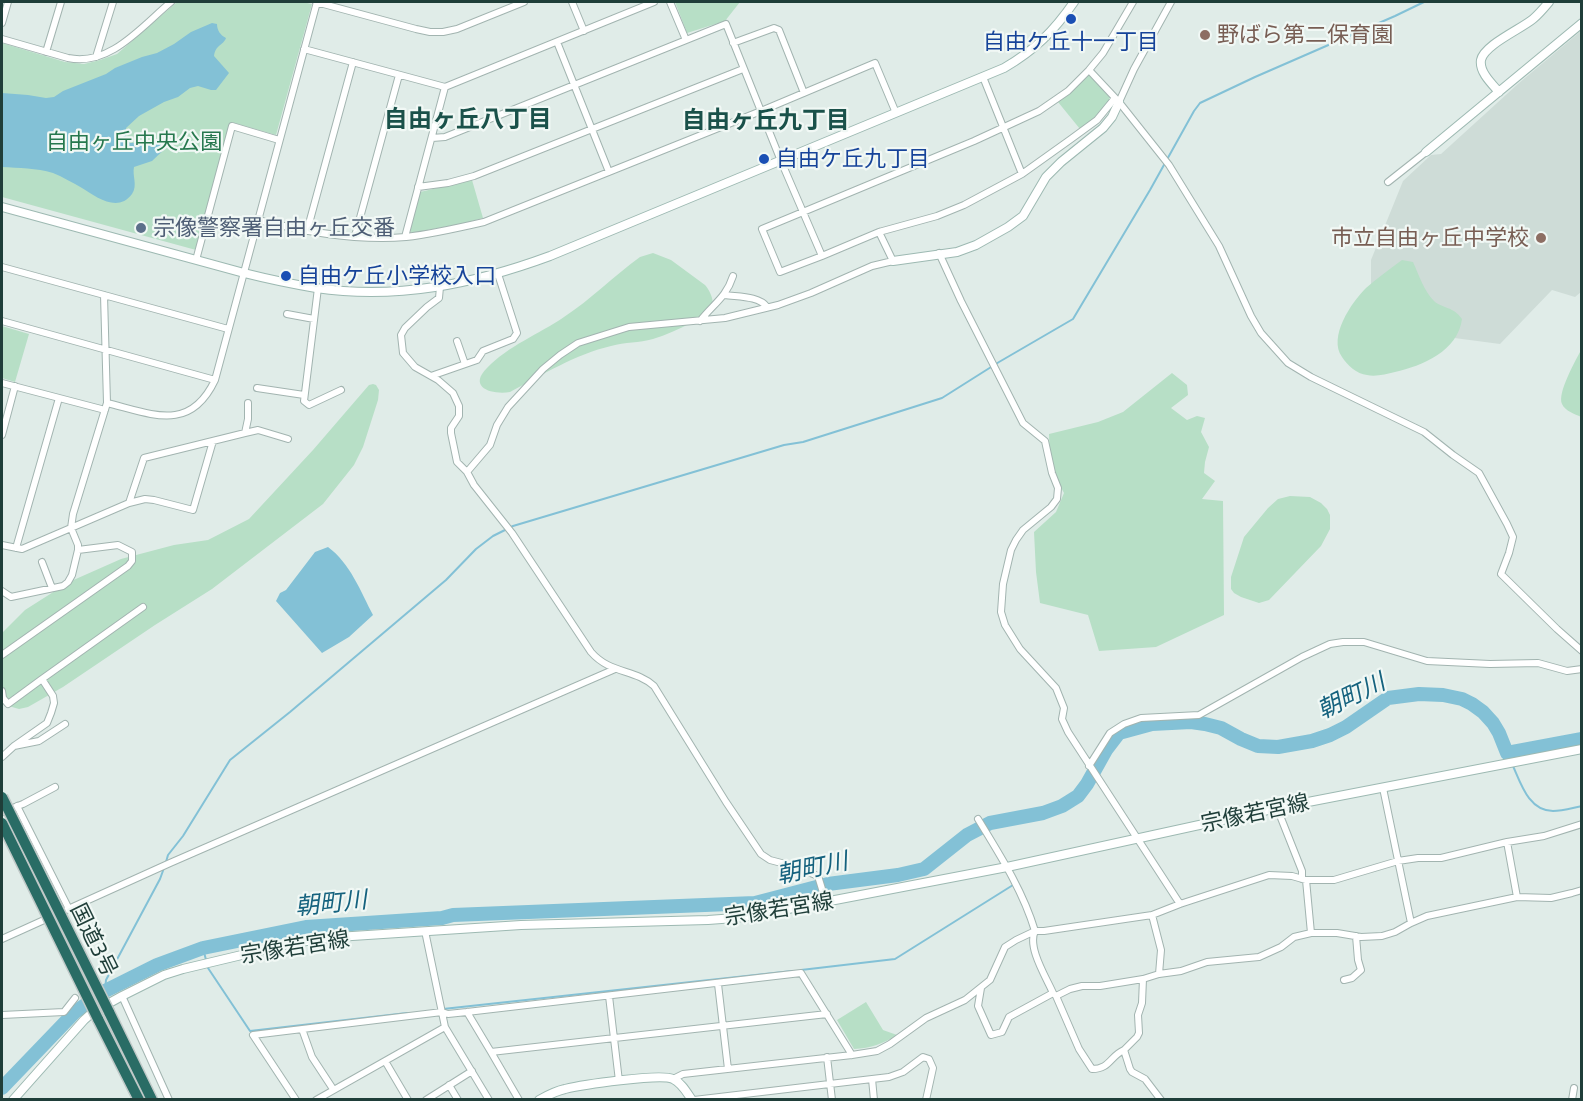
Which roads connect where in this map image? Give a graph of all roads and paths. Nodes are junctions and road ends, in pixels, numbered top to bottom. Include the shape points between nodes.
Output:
1 (8, 2) edge
2 (61, 2) edge
3 (112, 2) edge
4 (171, 2) edge
5 (317, 2) edge
6 (524, 2) edge
7 (572, 2) edge
8 (654, 2) edge
9 (670, 2) edge
10 (1074, 2) edge
11 (1133, 2) edge
12 (1171, 2) edge
13 (1549, 2) edge
14 (2, 23) edge
15 (1581, 23) edge
16 (584, 31) junction
17 (2, 39) edge
18 (686, 40) junction
19 (557, 42) junction
20 (733, 43) junction
21 (304, 49) junction
22 (46, 52) junction
23 (96, 57) junction
24 (353, 62) junction
25 (743, 69) junction
26 (1089, 70) junction
27 (399, 75) junction
28 (982, 77) junction
29 (574, 85) junction
30 (445, 87) junction
31 (1499, 92) junction
32 (804, 93) junction
33 (1117, 100) junction
34 (761, 111) junction
35 (896, 113) junction
36 (1003, 128) junction
37 (591, 129) junction
38 (432, 138) junction
39 (279, 140) junction
40 (1426, 152) joint
41 (781, 161) junction
42 (609, 172) junction
43 (1022, 174) junction
44 (1388, 182) dead end
45 (418, 187) junction
46 (2, 207) edge
47 (803, 212) junction
48 (258, 220) junction
49 (307, 231) junction
50 (879, 232) junction
51 (355, 236) junction
52 (405, 237) junction
53 (939, 253) junction
54 (822, 256) junction
55 (195, 260) junction
56 (893, 261) junction
57 (2, 267) edge
58 (244, 273) junction
59 (498, 274) junction
60 (733, 276) dead end
61 (440, 286) junction
62 (318, 288) junction
63 (725, 295) junction
64 (104, 296) junction
65 (767, 307) junction
66 (287, 314) dead end
67 (314, 319) junction
68 (2, 321) edge
69 (700, 321) junction
70 (228, 329) junction
71 (457, 341) dead end
72 (105, 349) junction
73 (465, 364) junction
74 (431, 376) junction
75 (215, 380) junction
76 (2, 383) edge
77 (15, 386) junction
78 (256, 388) dead end
79 (341, 390) dead end
80 (304, 395) junction
81 (59, 398) junction
82 (107, 403) junction
83 (248, 403) dead end
84 (105, 410) junction
85 (244, 433) junction
86 (2, 435) edge
87 (288, 439) dead end
88 (213, 441) junction
89 (467, 472) junction
90 (129, 503) junction
91 (71, 528) junction
92 (2, 546) edge
93 (16, 548) junction
94 (78, 550) junction
95 (42, 562) dead end
96 (52, 588) junction
97 (2, 591) edge
98 (143, 608) dead end
99 (1581, 651) edge
100 (2, 655) edge
101 (615, 669) junction
102 (1581, 669) edge
103 (42, 679) junction
104 (2, 691) edge
105 (65, 724) dead end
106 (14, 746) junction
107 (1581, 749) edge
108 (2, 757) edge
109 (1089, 766) junction
110 (55, 787) dead end
111 (1383, 788) junction
112 (2, 797) edge
113 (17, 806) junction
114 (1276, 808) junction
115 (2, 812) edge
116 (978, 819) dead end
117 (2, 824) edge
118 (1581, 824) edge
119 (1137, 839) junction
120 (1507, 842) junction
121 (1398, 861) junction
122 (1007, 867) junction
123 (1304, 880) junction
124 (1581, 890) edge
125 (1517, 897) junction
126 (826, 902) junction
127 (1180, 904) junction
128 (69, 909) junction
129 (1152, 915) junction
130 (1411, 923) junction
131 (425, 931) junction
132 (1035, 931) junction
133 (1311, 933) junction
134 (1356, 936) junction
135 (2, 939) edge
136 (1159, 974) junction
137 (1143, 979) junction
138 (1344, 980) dead end
139 (718, 984) junction
140 (981, 988) junction
141 (1055, 994) junction
142 (122, 996) junction
143 (609, 996) junction
144 (75, 998) dead end
145 (442, 1012) junction
146 (467, 1012) junction
147 (827, 1014) junction
148 (2, 1015) edge
149 (723, 1026) junction
150 (445, 1027) junction
151 (302, 1029) junction
152 (614, 1038) junction
153 (1124, 1050) junction
154 (491, 1052) junction
155 (852, 1055) junction
156 (827, 1057) junction
157 (385, 1061) junction
158 (728, 1069) junction
159 (472, 1071) junction
160 (673, 1079) junction
161 (872, 1079) junction
162 (619, 1082) junction
163 (830, 1083) junction
164 (449, 1085) junction
165 (1574, 1088) dead end
166 (333, 1089) junction
167 (544, 1098) edge
168 (13, 1100) edge
169 (139, 1100) edge
170 (153, 1100) edge
171 (169, 1100) edge
172 (296, 1100) edge
173 (316, 1100) edge
174 (408, 1100) edge
175 (426, 1100) edge
176 (458, 1100) edge
177 (489, 1100) edge
178 (519, 1100) edge
179 (693, 1100) edge
180 (832, 1100) edge
181 (874, 1100) edge
182 (926, 1100) edge
183 (1161, 1100) edge
184 (1572, 1100) edge

1 - 14 street
2 - 22 street
3 - 23 street
4 - 23 street via 120,47
5 - 6 street via 430,32 457,29
5 - 21 street
7 - 16 street
8 - 16 street
9 - 18 street
10 - 28 street via 1041,42 1021,58
11 - 26 street
12 - 33 street
13 - 31 street via 1532,20 1487,49 1482,57 1483,70
15 - 31 street
16 - 19 street
17 - 22 street
18 - 20 street via 726,24
18 - 29 street
19 - 29 street
19 - 30 street
20 - 25 street
20 - 32 street via 774,28 779,30
21 - 24 street
21 - 39 street
22 - 23 street via 76,60
24 - 27 street
24 - 49 street
25 - 34 street
25 - 37 street
26 - 33 street
26 - 36 street via 1039,111
27 - 30 street
27 - 51 street
28 - 35 street
28 - 36 street
29 - 37 street
29 - 38 street via 445,137
30 - 38 street
31 - 40 street
32 - 34 street
32 - 35 street via 875,63
33 - 43 street via 1097,120
33 - 53 street via 1112,117 1046,177 1023,216 976,245
33 - 99 street via 1169,165 1219,246 1262,333 1288,363 1424,432 1479,473 1513,537 1501,574
34 - 41 street
34 - 42 street
35 - 41 street
36 - 43 street
36 - 47 street
37 - 42 street
37 - 45 street via 474,176
38 - 45 street
39 - 48 street
39 - 55 street via 232,126
40 - 44 street
41 - 47 street
41 - 59 street
42 - 52 street via 484,222
43 - 50 street via 938,216
45 - 52 street
46 - 55 street
47 - 54 street
47 - 54 street via 762,229 780,272
48 - 49 street
48 - 58 street
49 - 51 street
50 - 54 street
50 - 56 street
51 - 52 street
53 - 56 street
53 - 109 street via 1023,423 1046,441 1058,488 1057,499 1023,530 1011,550 1001,612 1020,649 1056,688 1064,708 1062,719
55 - 58 street
56 - 65 street
57 - 64 street
58 - 62 street
58 - 70 street
59 - 61 street
59 - 73 street via 517,333 513,339 483,351 477,360
60 - 63 street
61 - 62 street via 375,292
61 - 74 street via 439,298 401,335 403,354
62 - 67 street
63 - 65 street via 743,297
63 - 69 street
64 - 70 street
64 - 72 street
65 - 69 street
66 - 67 street
67 - 80 street
68 - 72 street
69 - 89 street via 629,327 578,343 543,369 508,407 490,445
70 - 75 street
71 - 73 street
72 - 75 street
72 - 82 street
73 - 74 street
74 - 89 street via 447,386 459,406 451,433 457,462
75 - 82 street via 194,409 171,416
76 - 77 street
77 - 81 street
77 - 86 street
78 - 80 street
79 - 80 street via 309,405
81 - 84 street
81 - 93 street
82 - 84 street
83 - 85 street
84 - 91 street
85 - 87 street via 258,430
85 - 88 street
88 - 90 street via 144,458
88 - 90 street via 193,510 145,499
89 - 101 street via 591,652
90 - 91 street
91 - 93 street
91 - 94 street
92 - 93 street
94 - 96 street via 68,582
94 - 100 street via 118,545 132,552 132,561
95 - 96 street
96 - 97 street via 11,597
98 - 103 street
101 - 126 street via 646,679 654,686 761,854 818,876
101 - 128 street
102 - 109 street via 1567,671 1538,663 1427,661 1364,642 1330,644 1199,715 1140,718 1124,724 1110,733
103 - 104 street via 8,704
103 - 106 street via 54,703 47,723
105 - 106 street via 39,741
106 - 108 street
107 - 111 street, 宗像若宮線
109 - 119 street
110 - 113 street
111 - 114 street, 宗像若宮線
111 - 121 street
112 - 170 highway, 国道3号, bridge
113 - 115 street
113 - 128 street
114 - 119 street, 宗像若宮線
114 - 123 street
116 - 122 street
117 - 169 highway, 国道3号, bridge
118 - 120 street
119 - 122 street, 宗像若宮線
119 - 127 street
120 - 121 street via 1441,858
120 - 125 street
121 - 123 street via 1334,880
121 - 130 street
122 - 126 street, 宗像若宮線
122 - 132 street
123 - 127 street via 1269,875
123 - 133 street
124 - 125 street via 1551,898
125 - 130 street
126 - 131 street, 宗像若宮線 via 735,918
127 - 129 street
128 - 135 street
129 - 132 street
129 - 136 street via 1161,950
130 - 134 street via 1382,936
131 - 142 street, 宗像若宮線 via 292,943 164,975
131 - 145 street
132 - 140 street via 1005,947 990,980
132 - 141 street via 1035,952
133 - 134 street
133 - 136 street via 1294,937 1259,957 1207,962
134 - 138 street via 1361,970
136 - 137 street
137 - 141 street
137 - 153 street via 1139,1033
139 - 143 street
139 - 147 street via 801,973
139 - 149 street
140 - 141 street via 978,1006 991,1035 1002,1032 1009,1017
140 - 155 street via 877,1051
141 - 153 street via 1092,1069 1106,1066
142 - 168 street, 宗像若宮線 via 84,1020
142 - 171 street
143 - 146 street
143 - 152 street
144 - 148 street via 64,1012
145 - 146 street
145 - 150 street
145 - 151 street
146 - 154 street
147 - 149 street
147 - 155 street
149 - 152 street
149 - 158 street
150 - 157 street
150 - 159 street
151 - 166 street via 312,1057
151 - 172 street via 253,1035
152 - 154 street
152 - 162 street
153 - 183 street via 1132,1072 1145,1079
154 - 178 street
155 - 156 street
156 - 158 street
156 - 163 street
157 - 166 street
157 - 174 street
158 - 160 street via 683,1074
159 - 164 street
159 - 177 street
160 - 162 street via 654,1077
160 - 179 street
161 - 163 street
161 - 181 street
161 - 182 street via 903,1072 923,1057 929,1059 933,1068
162 - 167 street via 578,1086
163 - 179 street
163 - 180 street
164 - 175 street
164 - 176 street
165 - 184 street
166 - 173 street

